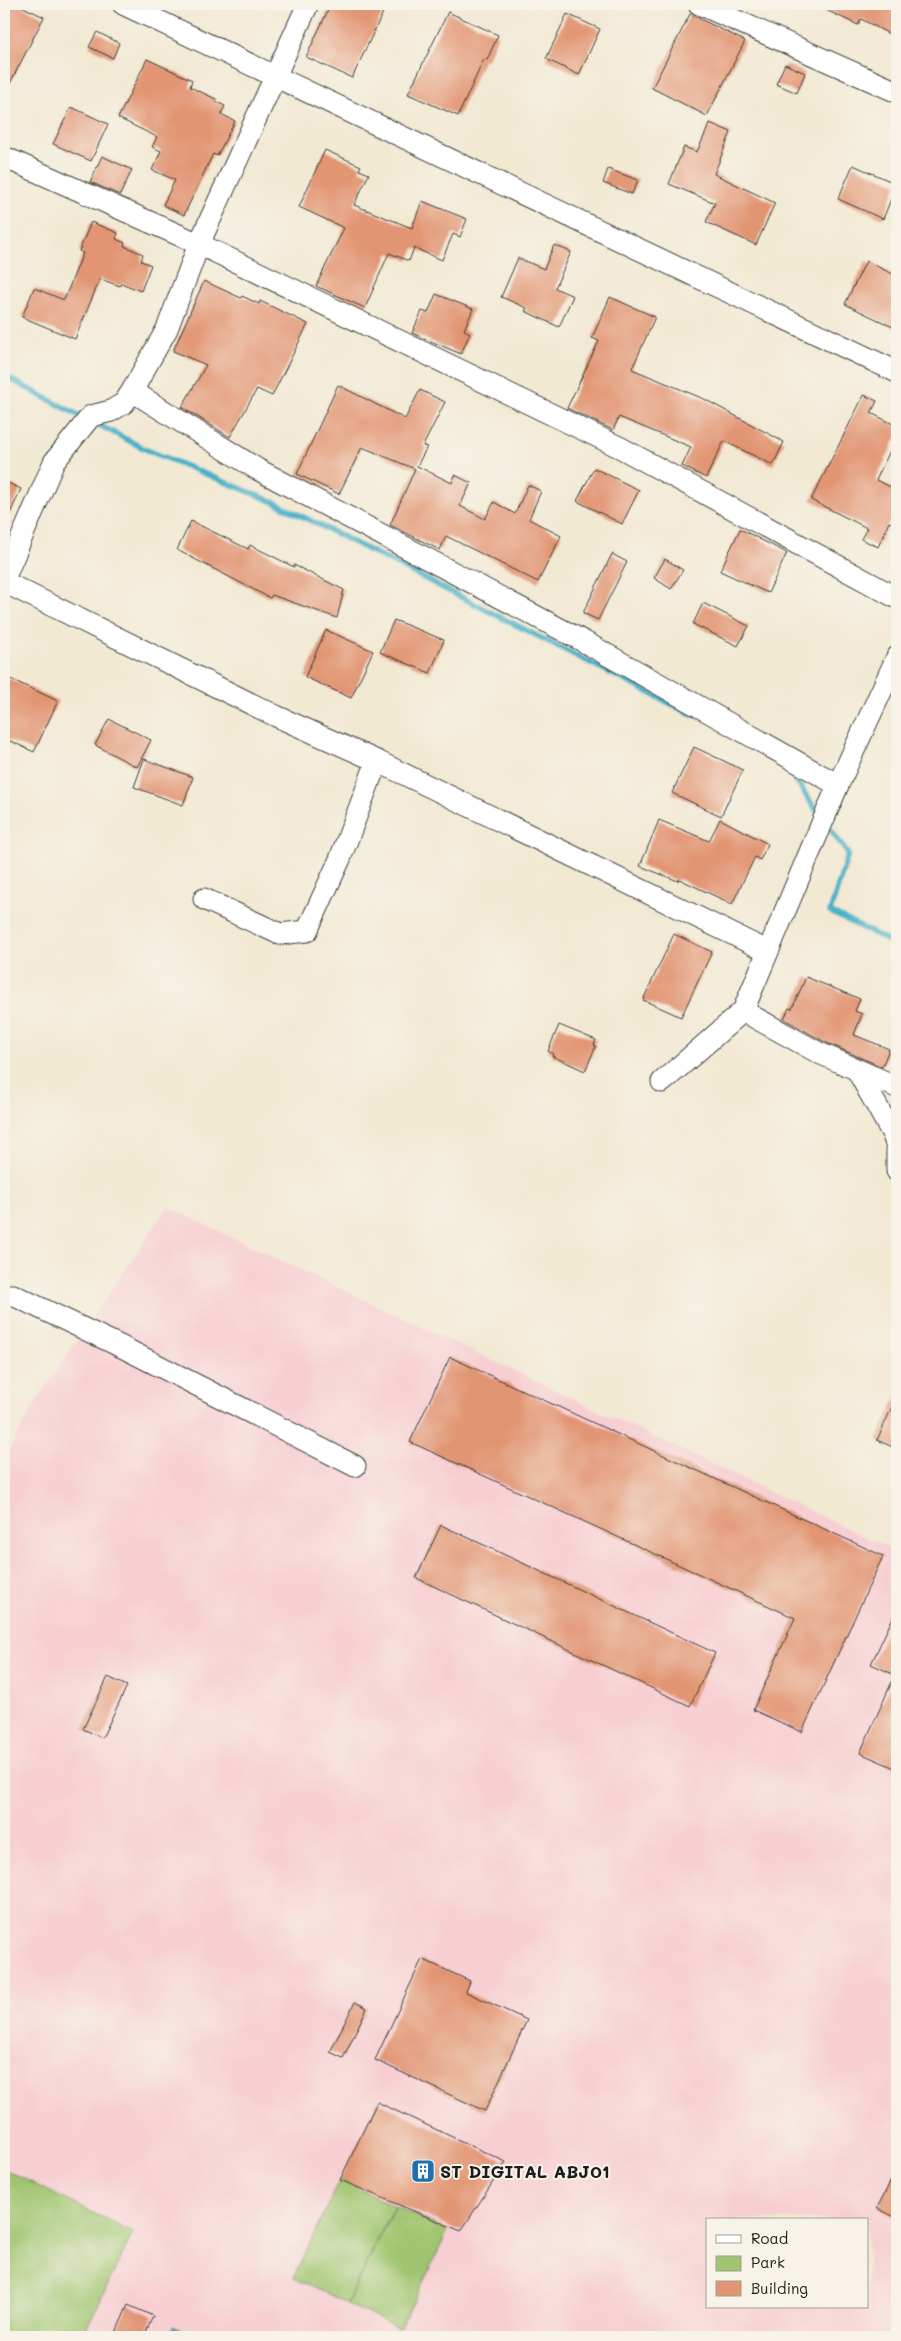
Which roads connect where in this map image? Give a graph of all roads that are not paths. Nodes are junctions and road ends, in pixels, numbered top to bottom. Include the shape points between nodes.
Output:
1 (123, 4) edge
2 (308, 4) edge
3 (699, 4) edge
4 (274, 77) junction
5 (897, 92) edge
6 (4, 157) edge
7 (199, 244) junction
8 (897, 372) edge
9 (132, 392) junction
10 (4, 581) edge
11 (897, 598) edge
12 (897, 657) edge
13 (377, 760) junction
14 (838, 784) junction
15 (204, 898) dead end
16 (767, 951) junction
17 (743, 1011) junction
18 (857, 1070) junction
19 (662, 1082) dead end
20 (897, 1087) edge
21 (897, 1171) edge
22 (4, 1295) edge
23 (355, 1466) dead end

1 - 4 street
2 - 4 street
3 - 5 street
4 - 7 street
4 - 8 street
6 - 7 street
7 - 9 street via 166,329
7 - 11 street via 621,448
9 - 10 street via 111,411 91,416 54,462
9 - 14 street via 257,469 581,640
10 - 13 street via 276,716
12 - 14 street
13 - 15 street via 340,859 307,931 280,934
13 - 16 street
14 - 16 street
16 - 17 street
17 - 18 street
17 - 19 street
18 - 20 street
18 - 21 street via 893,1135 897,1147
22 - 23 street via 13,1295 124,1348

